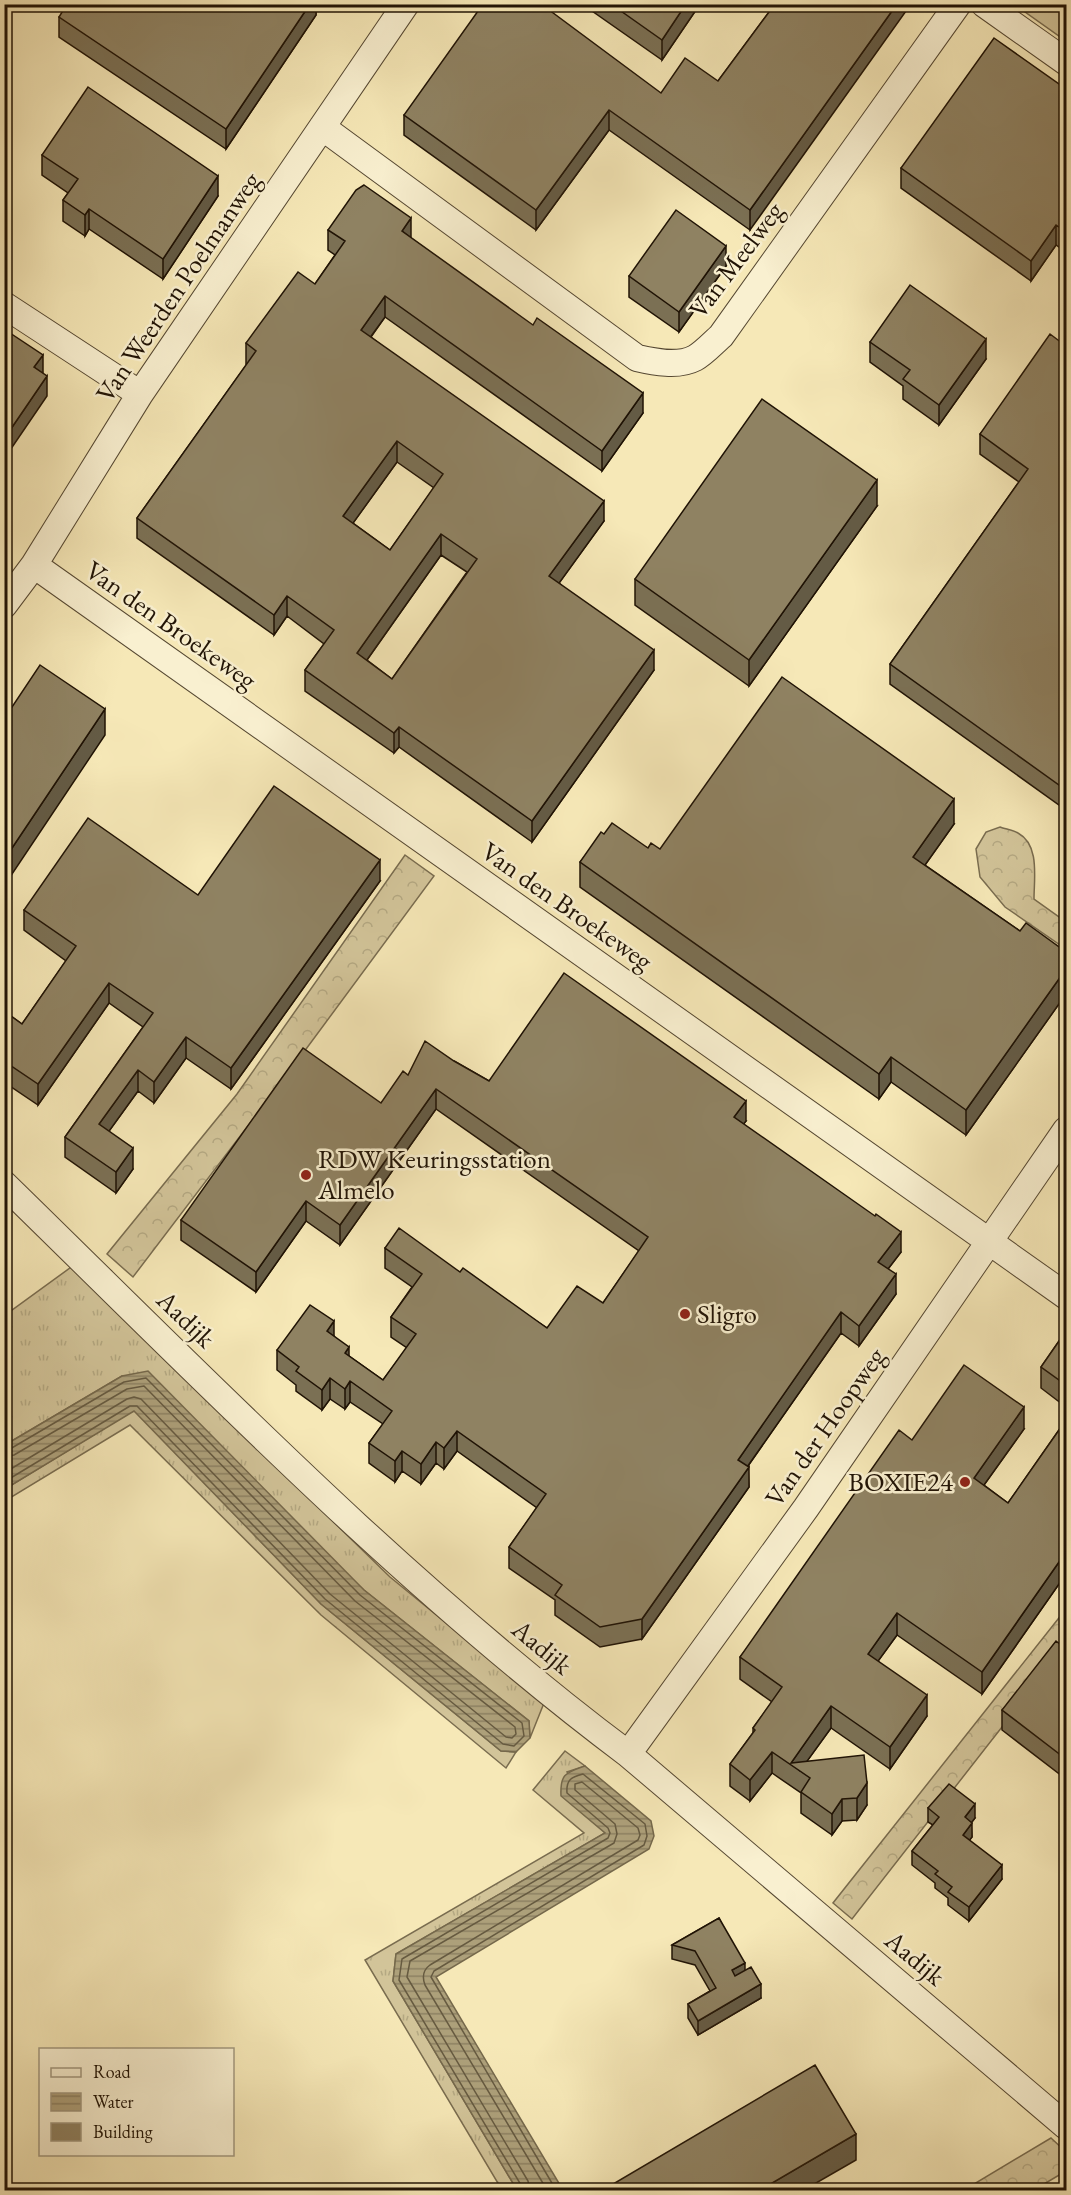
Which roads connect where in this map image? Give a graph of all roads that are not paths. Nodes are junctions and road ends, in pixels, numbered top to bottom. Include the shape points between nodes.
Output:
1 (406, 4) edge
2 (958, 4) edge
3 (984, 4) edge
4 (1066, 62) edge
5 (322, 127) junction
6 (4, 305) edge
7 (140, 394) junction
8 (34, 565) junction
9 (4, 605) edge
10 (1066, 1130) edge
11 (4, 1184) edge
12 (989, 1241) junction
13 (1066, 1296) edge
14 (628, 1754) junction
15 (1066, 2126) edge

1 - 5 street, Van Weerden Poelmanweg
2 - 5 street, Van Meelweg via 721,336 694,359 675,363 636,358
3 - 4 street
5 - 7 street, Van Weerden Poelmanweg
6 - 7 street
7 - 8 street, Van Weerden Poelmanweg
8 - 9 street, Van Weerden Poelmanweg
8 - 12 street, Van den Broekeweg
10 - 12 street, Van der Hoopweg
11 - 14 street, Aadijk via 261,1435 440,1600
12 - 13 street, Van den Broekeweg
12 - 14 street, Van der Hoopweg via 806,1508
14 - 15 street, Aadijk

